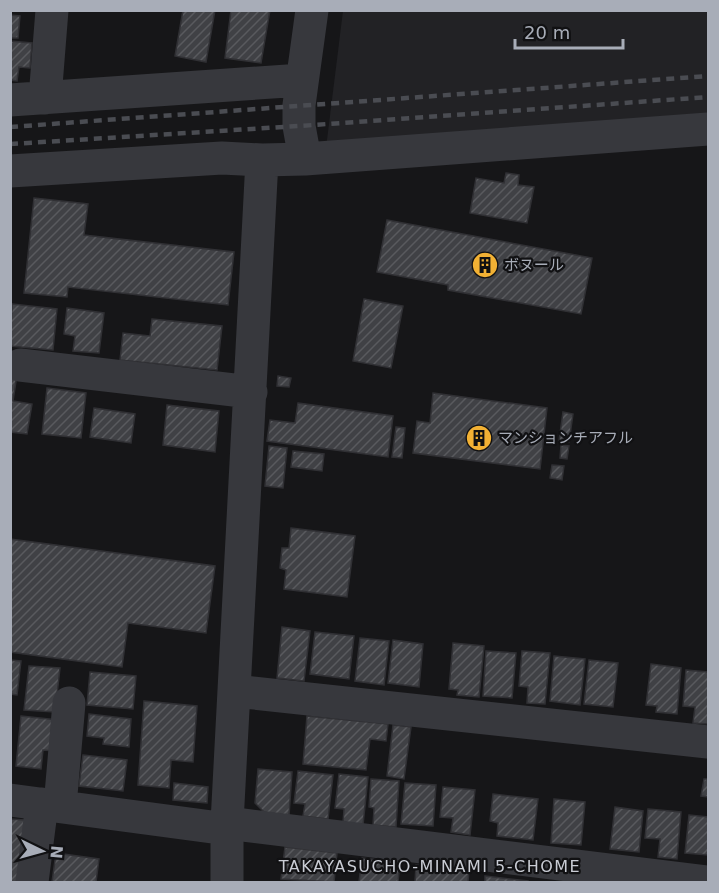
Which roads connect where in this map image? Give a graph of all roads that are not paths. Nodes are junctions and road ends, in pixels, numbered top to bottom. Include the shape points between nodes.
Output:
1 (52, 10) edge
2 (312, 10) edge
3 (302, 81) junction
4 (45, 98) junction
5 (10, 100) edge
6 (708, 129) edge
7 (305, 159) junction
8 (262, 160) junction
9 (10, 171) edge
10 (20, 365) dead end
11 (250, 392) junction
12 (235, 692) junction
13 (69, 703) dead end
14 (708, 742) edge
15 (10, 800) edge
16 (51, 805) junction
17 (227, 826) junction
18 (32, 882) edge
19 (227, 882) edge
20 (706, 882) edge

1 - 4 street
2 - 3 street
3 - 4 street
3 - 7 street via 299,126
4 - 5 street
6 - 7 street
7 - 8 street
8 - 9 street via 222,158
8 - 11 street
10 - 11 street
11 - 12 street
12 - 14 street
12 - 17 street
13 - 16 street
15 - 16 street
16 - 17 street
16 - 18 street
17 - 19 street
17 - 20 street

